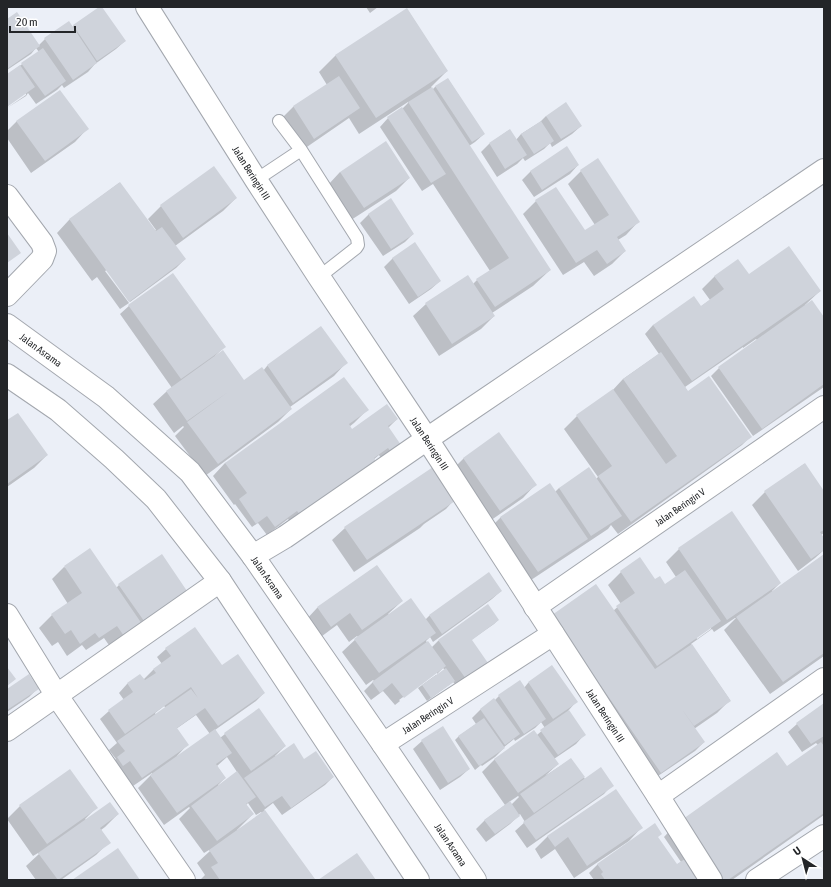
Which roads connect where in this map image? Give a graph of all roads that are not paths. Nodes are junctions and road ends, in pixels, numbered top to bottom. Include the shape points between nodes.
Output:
1 (147, 7) edge
2 (279, 120) dead end
3 (300, 150) junction
4 (824, 170) edge
5 (256, 180) junction
6 (7, 196) edge
7 (318, 277) junction
8 (7, 296) edge
9 (7, 325) edge
10 (7, 375) edge
11 (824, 407) edge
12 (427, 439) junction
13 (253, 556) junction
14 (220, 581) junction
15 (535, 607) junction
16 (7, 615) edge
17 (553, 634) junction
18 (824, 679) edge
19 (57, 696) junction
20 (7, 730) edge
21 (383, 744) junction
22 (658, 796) junction
23 (824, 836) edge
24 (184, 880) edge
25 (418, 880) edge
26 (475, 880) edge
27 (711, 880) edge
28 (757, 880) edge

1 - 5 main road, Jalan Beringin III
2 - 3 lane
3 - 5 lane
3 - 7 lane via 357,238 358,245
4 - 12 main road
5 - 7 main road, Jalan Beringin III
6 - 8 main road via 42,243 44,251 42,258
7 - 12 main road, Jalan Beringin III
9 - 13 main road, Jalan Asrama via 106,397 190,472
10 - 14 main road via 58,410 156,499
11 - 15 main road, Jalan Beringin V
12 - 13 main road via 285,537
12 - 15 main road, Jalan Beringin III
13 - 21 main road, Jalan Asrama
14 - 19 main road
14 - 25 main road
15 - 17 main road, Jalan Beringin III
16 - 19 main road
17 - 21 main road, Jalan Beringin V
17 - 22 main road, Jalan Beringin III
18 - 22 main road
19 - 20 main road
19 - 24 main road
21 - 26 main road, Jalan Asrama
22 - 27 main road, Jalan Beringin III
23 - 28 main road

